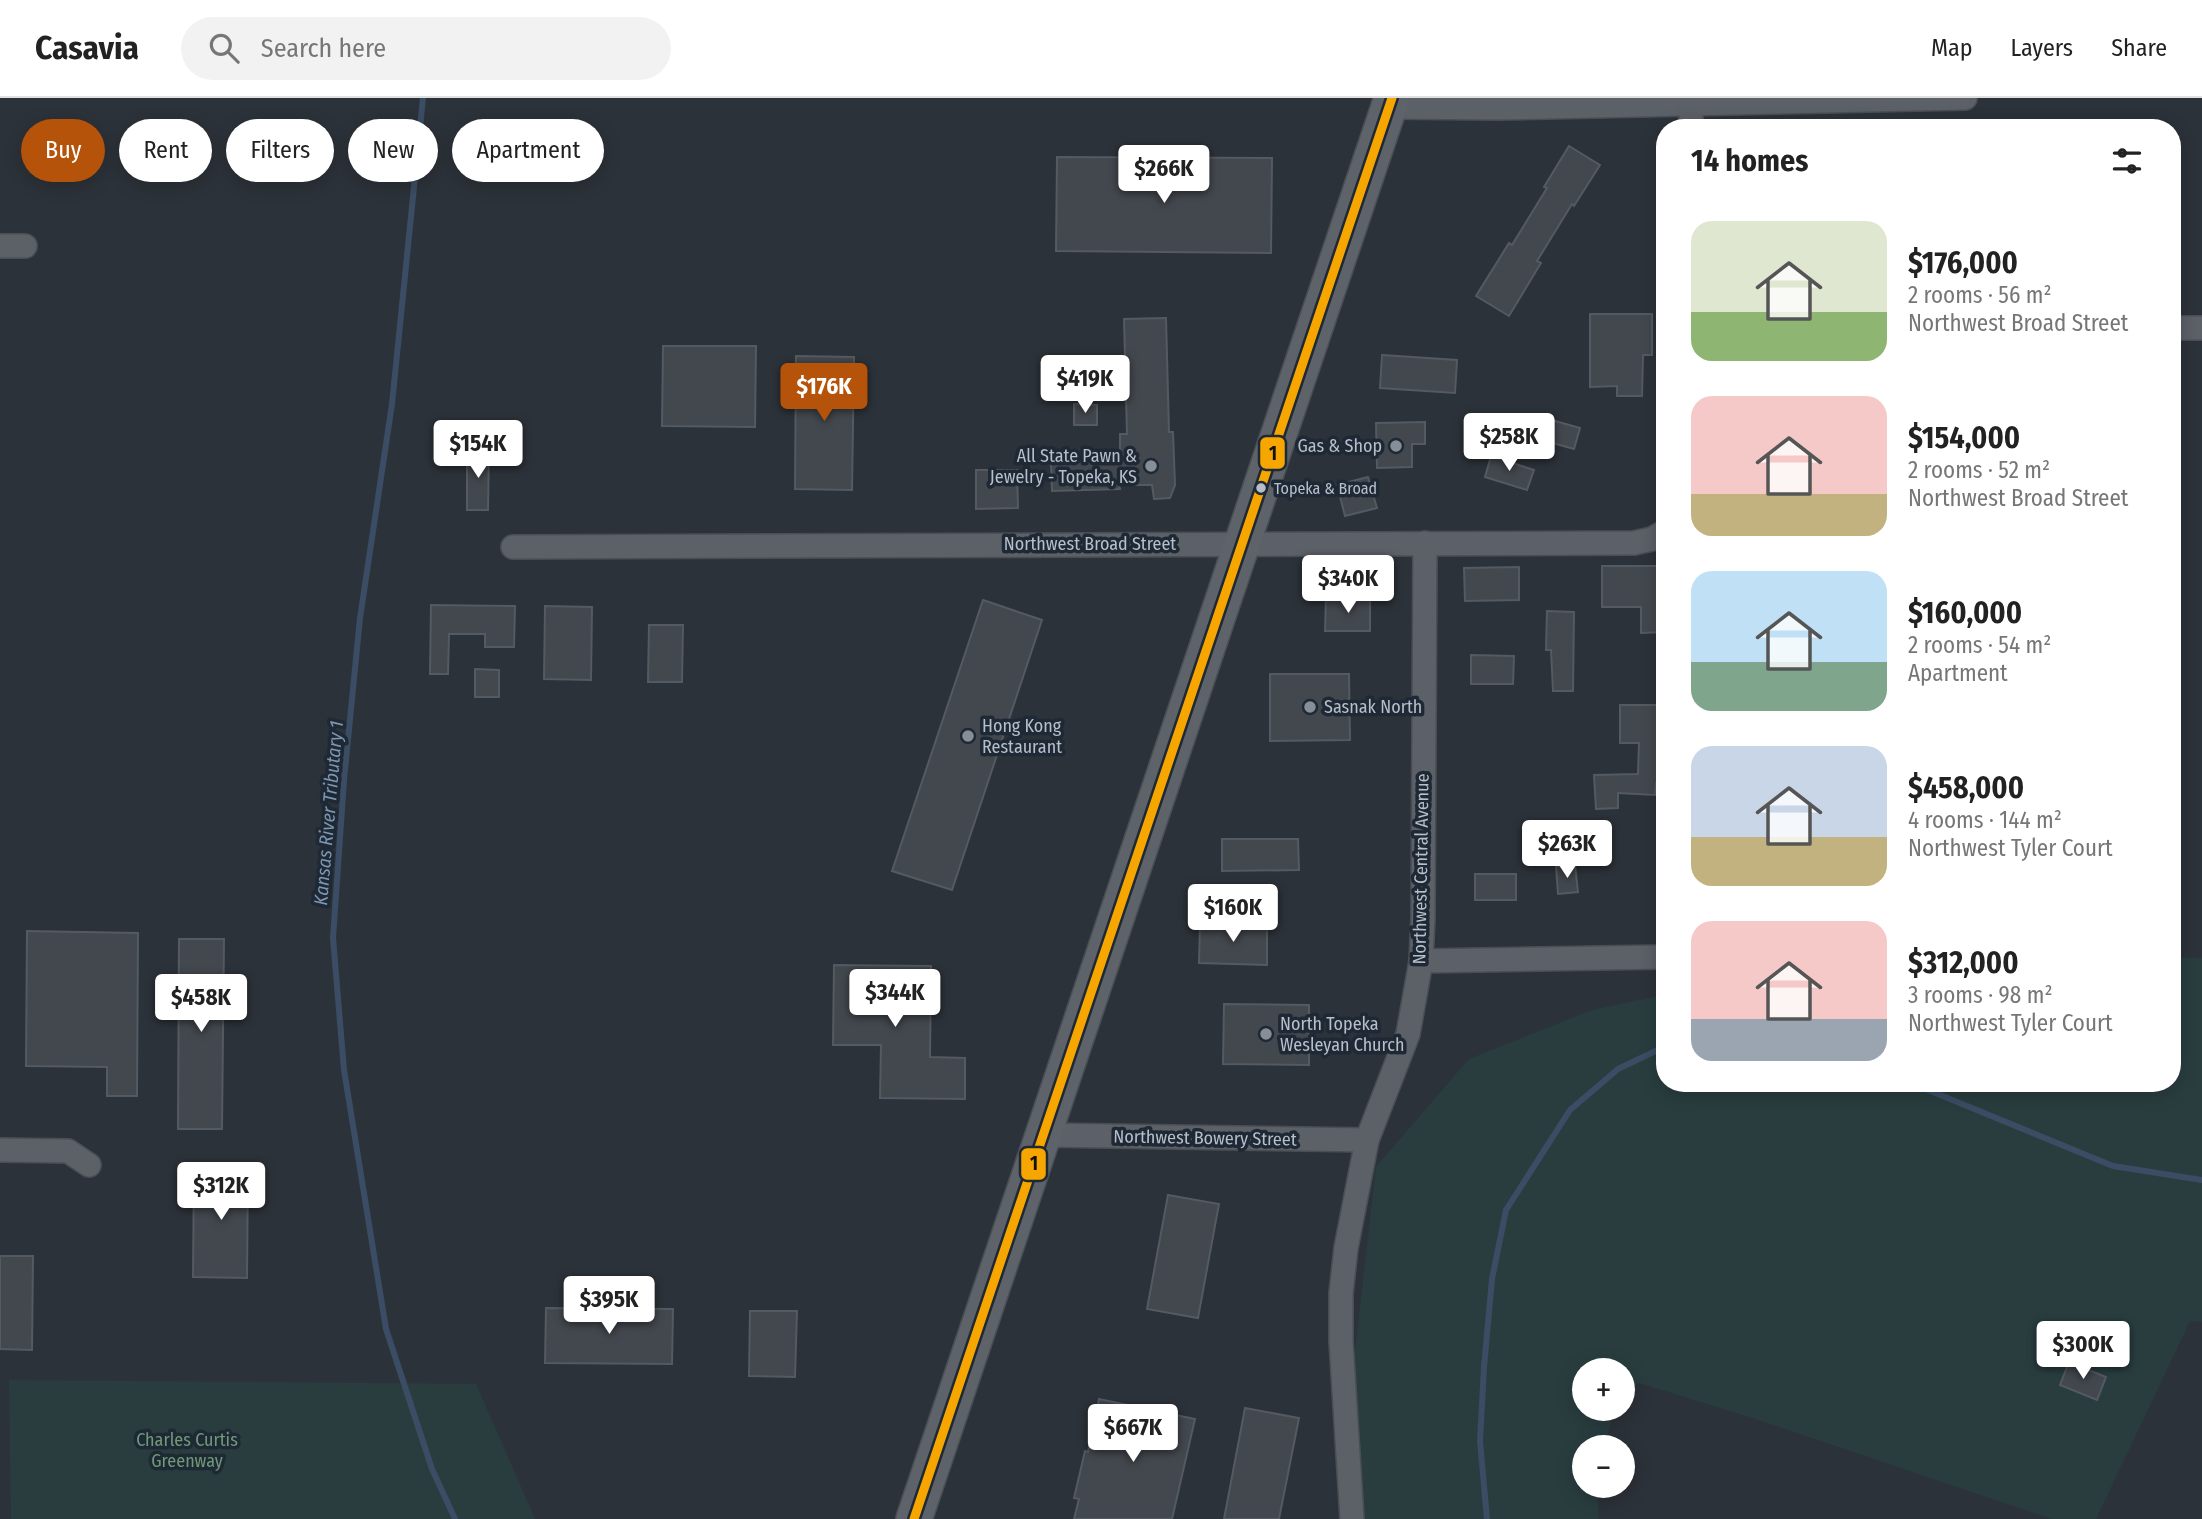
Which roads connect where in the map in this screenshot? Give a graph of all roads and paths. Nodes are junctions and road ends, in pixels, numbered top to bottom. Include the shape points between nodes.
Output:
1 (1965, 98) edge
2 (1691, 100) edge
3 (1391, 102) edge
4 (1691, 119) edge
5 (0, 246) edge
6 (25, 246) dead end
7 (2181, 328) edge
8 (2202, 328) edge
9 (1656, 537) edge
10 (1425, 543) junction
11 (1243, 544) junction
12 (513, 547) dead end
13 (1656, 957) edge
14 (1420, 961) junction
15 (1043, 1135) junction
16 (1367, 1140) junction
17 (0, 1150) edge
18 (89, 1165) dead end
19 (914, 1519) edge
20 (1352, 1519) edge

1 - 2 street
2 - 3 street via 1499,108
2 - 4 street
3 - 11 main road
5 - 6 street
7 - 8 street
9 - 10 street, Northwest Broad Street via 1634,542
10 - 11 street, Northwest Broad Street
10 - 14 street, Northwest Central Avenue
11 - 12 street, Northwest Broad Street
11 - 15 main road
13 - 14 street
14 - 16 street, Northwest Central Avenue via 1408,1034
15 - 16 street, Northwest Bowery Street
15 - 19 main road
16 - 20 street, Northwest Central Avenue via 1341,1293
17 - 18 street via 68,1151

